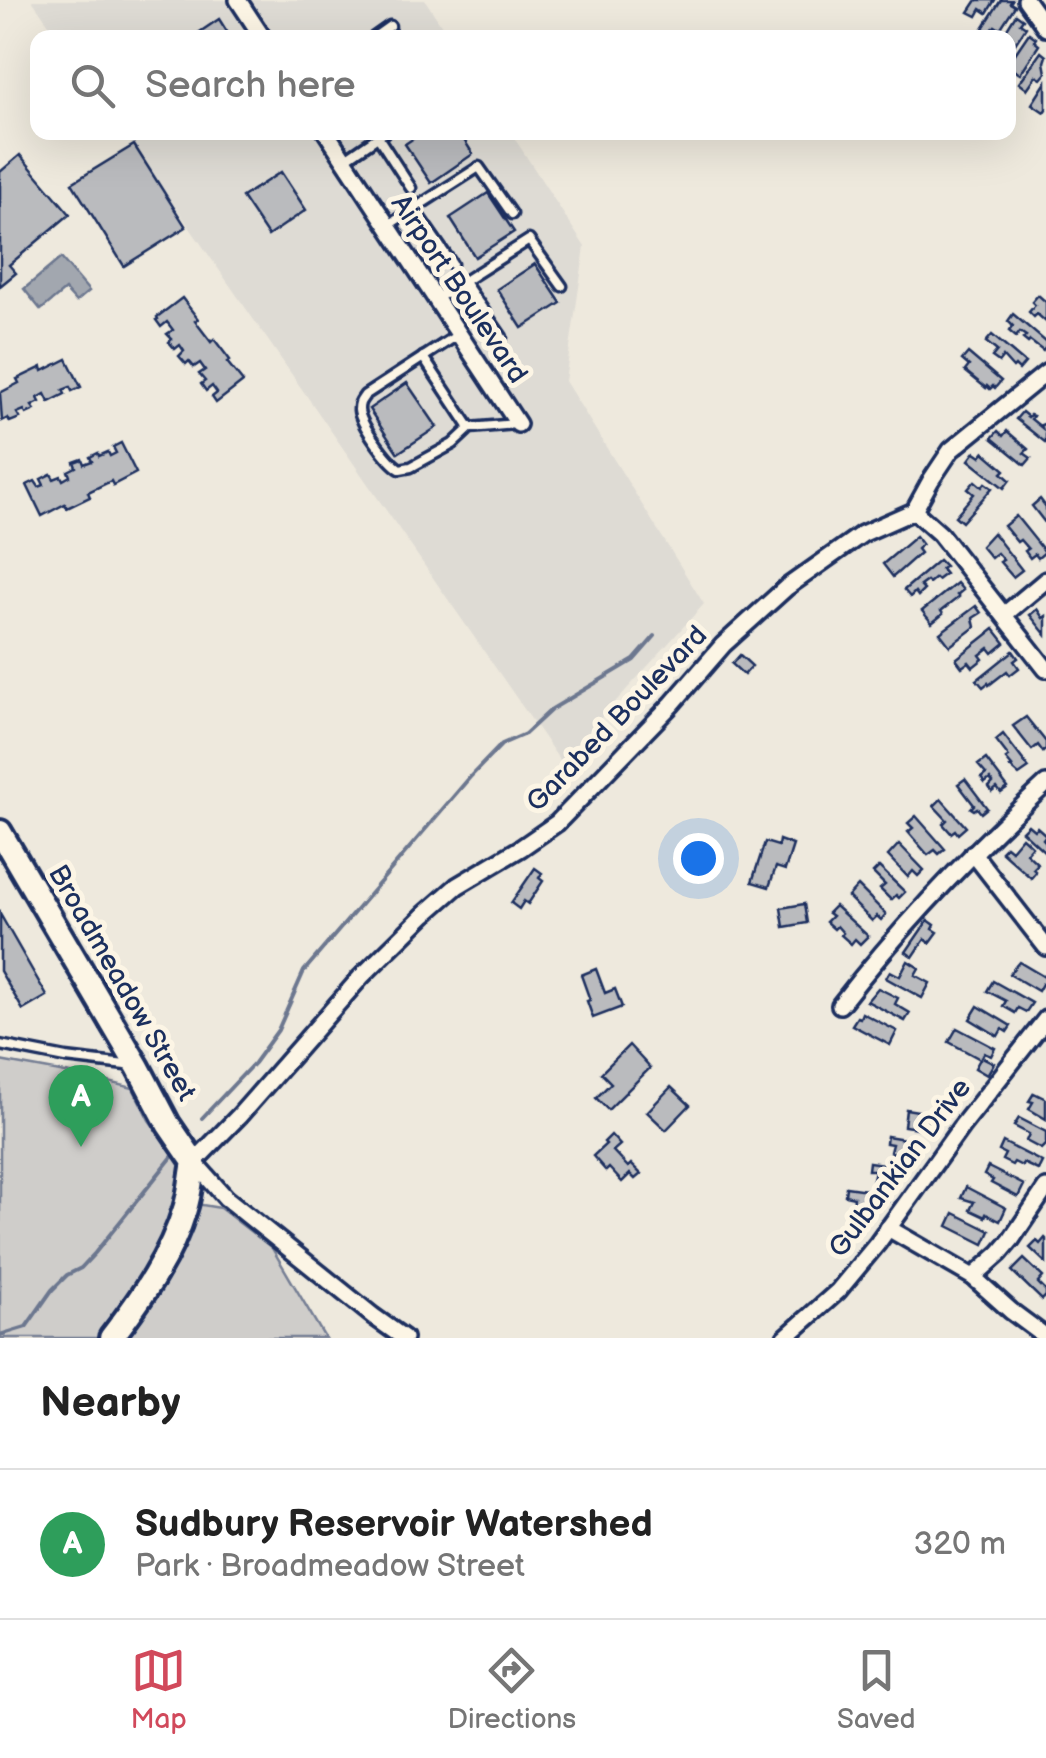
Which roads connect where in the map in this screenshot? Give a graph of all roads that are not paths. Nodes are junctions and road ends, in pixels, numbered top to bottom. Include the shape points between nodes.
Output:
1 (238, 0) edge
2 (1026, 0) edge
3 (390, 26) dead end
4 (1046, 28) edge
5 (257, 30) edge
6 (384, 30) edge
7 (331, 140) edge
8 (374, 140) edge
9 (385, 140) edge
10 (344, 160) junction
11 (411, 188) dead end
12 (414, 209) junction
13 (512, 214) dead end
14 (387, 226) junction
15 (452, 264) dead end
16 (464, 282) junction
17 (562, 286) dead end
18 (436, 299) junction
19 (459, 334) junction
20 (502, 337) dead end
21 (423, 357) junction
22 (1046, 373) edge
23 (518, 424) joint
24 (470, 428) junction
25 (914, 511) junction
26 (1046, 580) edge
27 (1004, 615) junction
28 (1046, 669) edge
29 (1046, 784) edge
30 (0, 832) edge
31 (973, 853) junction
32 (1046, 947) edge
33 (840, 1005) dead end
34 (1046, 1019) edge
35 (0, 1044) edge
36 (138, 1067) junction
37 (194, 1162) junction
38 (1046, 1188) edge
39 (888, 1228) junction
40 (973, 1277) junction
41 (1046, 1337) edge
42 (112, 1338) edge
43 (404, 1338) edge
44 (785, 1338) edge

1 - 5 street
2 - 4 street
3 - 6 lane
7 - 10 street, Airport Boulevard
8 - 10 lane
9 - 11 lane
10 - 14 street, Airport Boulevard
12 - 13 lane via 479,167
12 - 14 lane
12 - 15 lane
14 - 18 street, Airport Boulevard
16 - 17 lane via 529,240
16 - 18 lane
16 - 20 lane
18 - 19 street, Airport Boulevard
19 - 21 lane
19 - 23 street, Airport Boulevard
21 - 24 lane
21 - 24 lane via 360,404 359,415 390,463 411,466
22 - 25 street via 951,450
23 - 24 lane
25 - 27 street
25 - 37 street, Garabed Boulevard via 862,534 787,587 723,645 557,823 425,914
26 - 27 street
27 - 28 street
29 - 31 street
30 - 36 street, Broadmeadow Street
31 - 32 street
31 - 33 street
34 - 39 street, Gulbankian Drive
35 - 36 lane
36 - 37 street, Broadmeadow Street
37 - 42 street via 175,1236
37 - 43 street via 226,1198
38 - 40 street via 1011,1240
39 - 40 street
39 - 44 street, Gulbankian Drive via 838,1291
40 - 41 street

